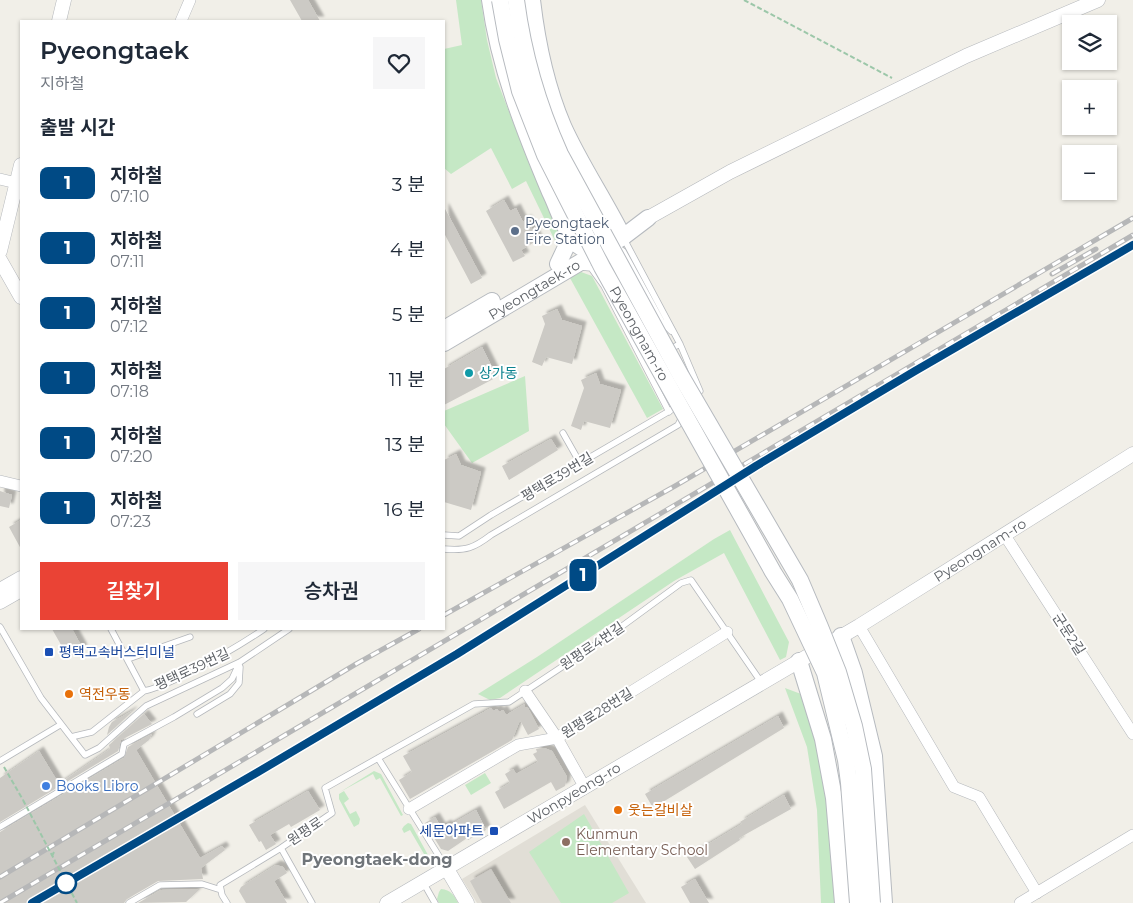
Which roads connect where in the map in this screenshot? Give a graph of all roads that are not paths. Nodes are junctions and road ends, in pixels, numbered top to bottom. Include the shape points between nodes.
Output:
1 (64, 0) edge
2 (190, 0) edge
3 (490, 0) edge
4 (500, 0) edge
5 (516, 0) edge
6 (532, 0) edge
7 (1098, 0) edge
8 (59, 20) edge
9 (180, 20) edge
10 (0, 179) edge
11 (19, 184) edge
12 (648, 218) joint
13 (569, 234) junction
14 (623, 237) junction
15 (591, 249) junction
16 (0, 251) edge
17 (0, 260) edge
18 (566, 265) junction
19 (20, 285) edge
20 (20, 295) edge
21 (616, 310) junction
22 (445, 328) edge
23 (675, 334) junction
24 (445, 342) edge
25 (680, 344) junction
26 (651, 359) junction
27 (677, 407) junction
28 (669, 412) junction
29 (563, 433) dead end
30 (1133, 454) edge
31 (580, 463) junction
32 (0, 481) edge
33 (20, 486) edge
34 (1004, 534) junction
35 (445, 536) edge
36 (445, 550) edge
37 (20, 579) edge
38 (0, 590) edge
39 (20, 591) edge
40 (0, 602) edge
41 (859, 626) junction
42 (0, 627) edge
43 (112, 630) edge
44 (263, 630) edge
45 (288, 630) edge
46 (727, 632) junction
47 (841, 636) junction
48 (190, 637) dead end
49 (128, 660) junction
50 (799, 661) junction
51 (240, 662) junction
52 (854, 673) junction
53 (762, 683) junction
54 (144, 691) junction
55 (525, 691) junction
56 (809, 692) junction
57 (197, 714) dead end
58 (60, 725) junction
59 (1133, 733) edge
60 (71, 737) junction
61 (557, 738) junction
62 (378, 758) junction
63 (1, 762) edge
64 (584, 786) junction
65 (409, 809) junction
66 (0, 827) edge
67 (1133, 835) edge
68 (281, 848) junction
69 (447, 869) junction
70 (423, 882) junction
71 (221, 890) junction
72 (1037, 893) junction
73 (129, 903) edge
74 (227, 903) edge
75 (312, 903) edge
76 (388, 903) edge
77 (436, 903) edge
78 (467, 903) edge
79 (843, 903) edge
80 (858, 903) edge
81 (872, 903) edge
82 (884, 903) edge
83 (1020, 903) edge

1 - 8 street
2 - 9 street
3 - 13 main road via 513,99
4 - 80 main road, Pyeongnam-ro, bridge via 520,91 545,155 602,267 790,599 825,672 846,760
5 - 81 main road, Pyeongnam-ro, bridge via 528,63 544,118 560,154 681,376 800,580 838,672 863,769
6 - 14 main road via 544,71 563,125
7 - 12 street via 902,87 730,172
10 - 11 street
11 - 16 street
12 - 14 main road, Pyeongtaek-ro
13 - 15 main road via 577,245
13 - 18 main road
14 - 15 main road, Pyeongtaek-ro
14 - 23 lane
14 - 23 lane via 623,251 662,322
15 - 18 main road, Pyeongtaek-ro
16 - 19 street
17 - 20 street
18 - 21 lane via 591,268
18 - 22 main road, Pyeongtaek-ro
18 - 24 main road, Pyeongtaek-ro
21 - 26 lane via 633,328
21 - 28 lane
23 - 25 lane
25 - 26 lane
25 - 27 lane, 평택로39번길 via 700,390
26 - 27 lane
27 - 28 lane, 평택로39번길
27 - 36 lane via 682,416 678,425 491,534 475,547
28 - 31 lane, 평택로39번길
29 - 31 lane
30 - 34 street, Pyeongnam-ro
31 - 35 lane, 평택로39번길 via 459,536
32 - 33 street
34 - 41 street, Pyeongnam-ro
34 - 59 street, 군문2길
37 - 38 street
39 - 40 street
41 - 47 street, Pyeongnam-ro
41 - 72 street via 954,787 979,797
42 - 58 lane
43 - 49 lane, 평택로39번길
44 - 54 lane, 평택로39번길 via 217,659 156,689
45 - 51 lane
46 - 53 lane, 원평로4번길
46 - 55 lane, 원평로4번길 via 691,580 681,583
46 - 61 street, 원평로28번길
47 - 50 street, Pyeongnam-ro
47 - 52 main road
48 - 49 lane
49 - 54 lane, 평택로39번길
50 - 53 street, Pyeongnam-ro
50 - 56 main road
51 - 57 lane via 239,683 230,694
51 - 60 lane via 146,706 99,748 84,755
51 - 66 lane via 232,679 222,688 124,744 122,754
52 - 56 main road via 842,661 828,663 818,670
52 - 82 main road via 874,756
53 - 64 street, Wonpyeong-ro
54 - 60 lane, 평택로39번길 via 92,732
55 - 61 street
55 - 62 lane, 원평로4번길 via 509,702 474,704
56 - 79 main road via 824,739 834,798
58 - 60 lane
58 - 63 lane
61 - 64 street
61 - 65 street, 원평로28번길 via 518,745
62 - 65 lane
62 - 68 lane, 원평로 via 325,788 332,813
64 - 69 street, Wonpyeong-ro
65 - 69 lane
67 - 72 street
68 - 71 lane, 원평로 via 220,885
68 - 75 lane
69 - 70 street, Wonpyeong-ro
69 - 78 street
70 - 76 street, Wonpyeong-ro
70 - 77 lane
71 - 73 lane via 202,884 160,885
71 - 74 lane
72 - 83 street

